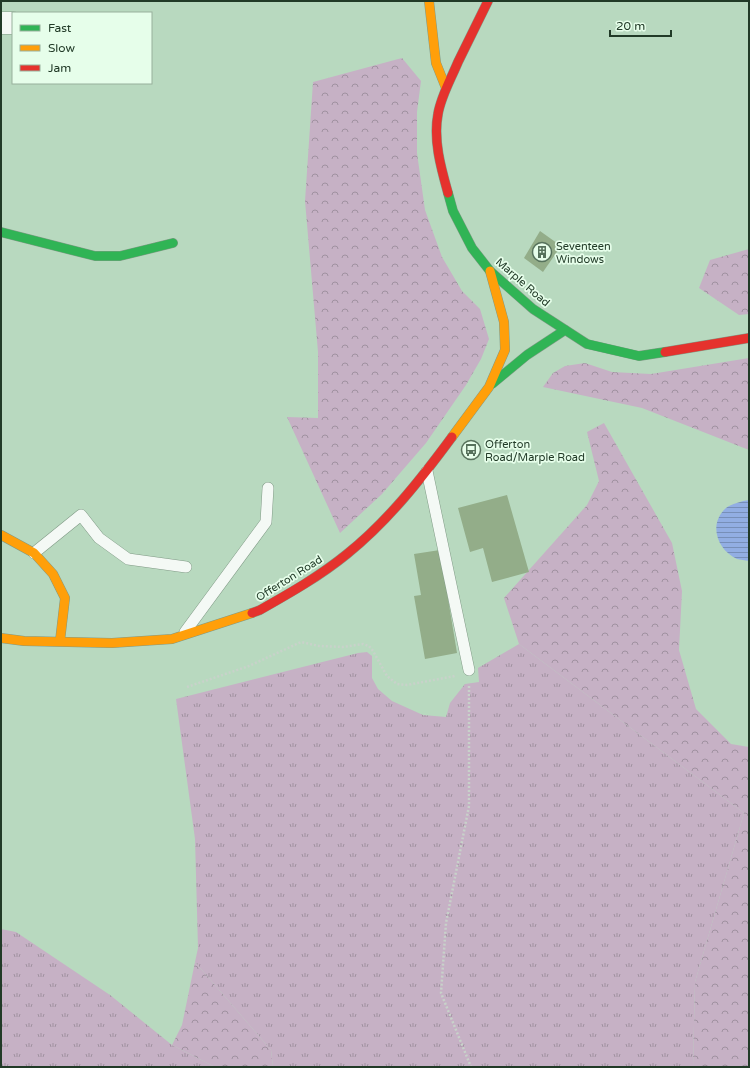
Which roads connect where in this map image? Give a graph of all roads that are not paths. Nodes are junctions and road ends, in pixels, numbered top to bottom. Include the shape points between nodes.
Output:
1 (429, 1) edge
2 (488, 1) edge
3 (1, 23) edge
4 (12, 23) edge
5 (446, 88) junction
6 (1, 232) edge
7 (173, 243) dead end
8 (490, 271) junction
9 (565, 330) junction
10 (749, 338) edge
11 (489, 387) junction
12 (427, 471) junction
13 (268, 488) dead end
14 (1, 535) edge
15 (34, 553) junction
16 (186, 567) dead end
17 (183, 635) junction
18 (1, 638) edge
19 (60, 641) junction
20 (469, 670) road end

1 - 5 main road via 436,63
2 - 5 main road, Marple Road
3 - 4 street
5 - 8 main road, Marple Road via 438,114 437,133 443,176 453,211 472,248
6 - 7 main road via 95,256 120,256
8 - 9 main road, Marple Road via 534,309
8 - 11 main road, Offerton Road via 504,322 505,350
9 - 10 main road, Marple Road via 587,344 639,356
9 - 11 main road, Offerton Road via 527,355
11 - 12 main road, Offerton Road
12 - 17 main road, Offerton Road via 384,520 347,554 309,582 260,610
12 - 20 lane
13 - 17 lane via 266,522
14 - 15 main road
15 - 16 lane via 81,515 99,538 128,559
15 - 19 main road via 53,574 65,598
17 - 19 main road, Offerton Road via 172,639 112,643
18 - 19 main road, Offerton Road

